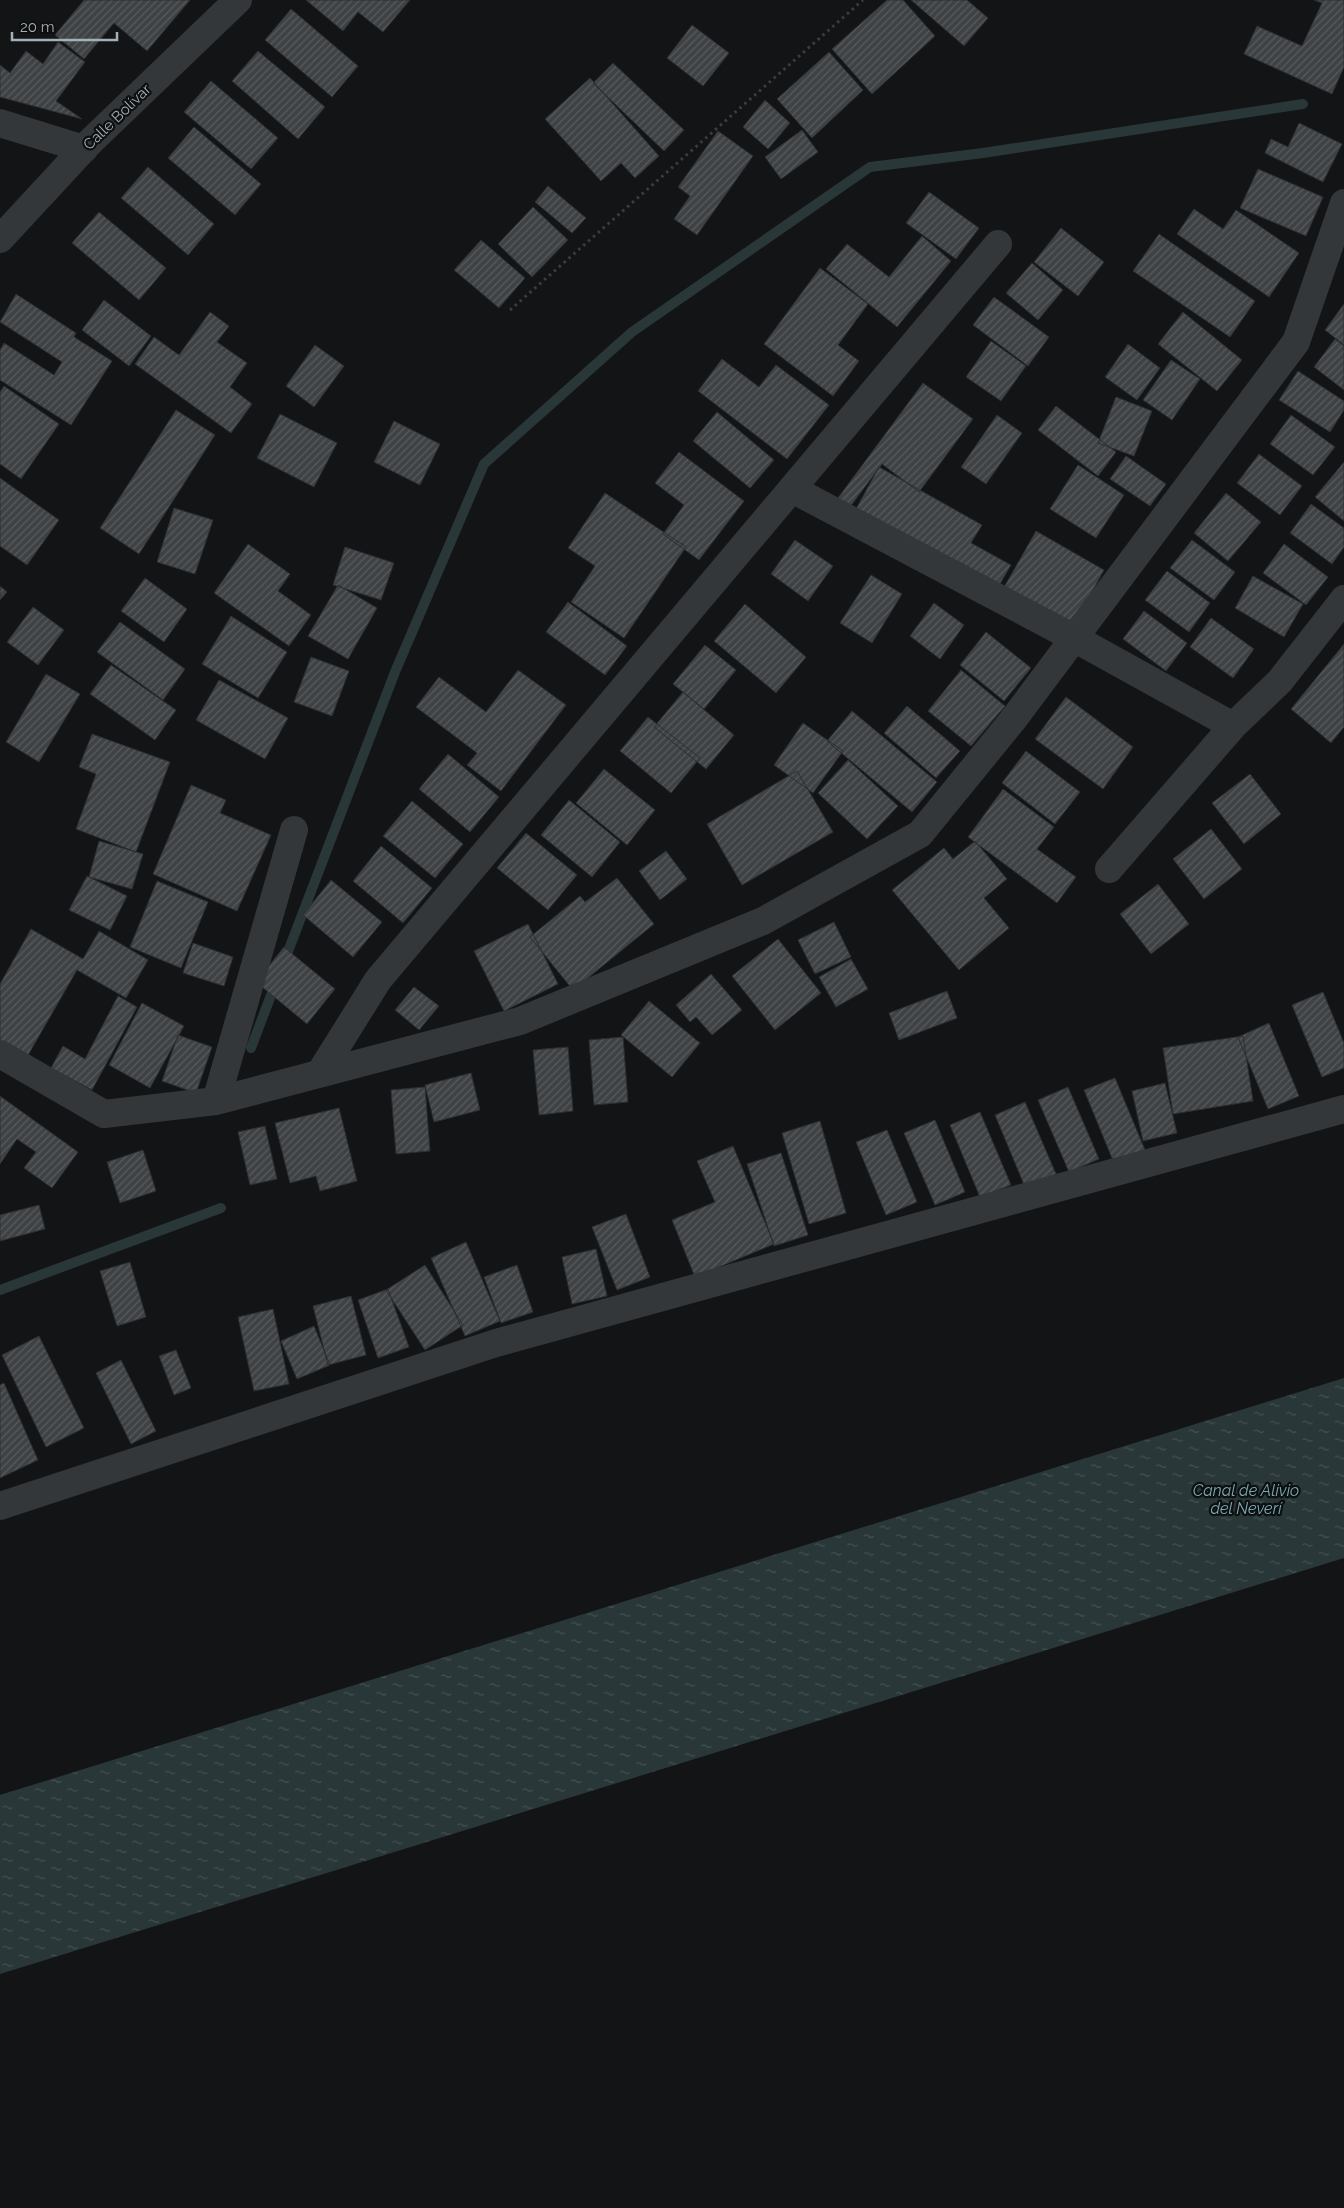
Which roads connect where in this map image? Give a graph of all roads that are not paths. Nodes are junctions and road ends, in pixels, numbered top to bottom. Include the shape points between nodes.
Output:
1 (238, 0) edge
2 (0, 123) edge
3 (84, 149) junction
4 (1344, 203) edge
5 (0, 239) edge
6 (998, 244) dead end
7 (792, 489) junction
8 (1343, 603) edge
9 (1074, 638) junction
10 (1233, 726) junction
11 (294, 830) dead end
12 (1109, 869) dead end
13 (0, 1054) edge
14 (320, 1074) junction
15 (216, 1101) junction
16 (1344, 1108) edge
17 (0, 1506) edge

1 - 3 street, Calle Bolívar
2 - 3 street
3 - 5 street, Calle Bolívar
4 - 9 street via 1296,342
6 - 7 street
7 - 9 street
7 - 14 street via 378,980
8 - 10 street via 1280,681
9 - 10 street
9 - 14 street via 1012,721 920,834 763,921 520,1021
10 - 12 street
11 - 15 street
13 - 15 street via 104,1114
14 - 15 street
16 - 17 street via 496,1343

